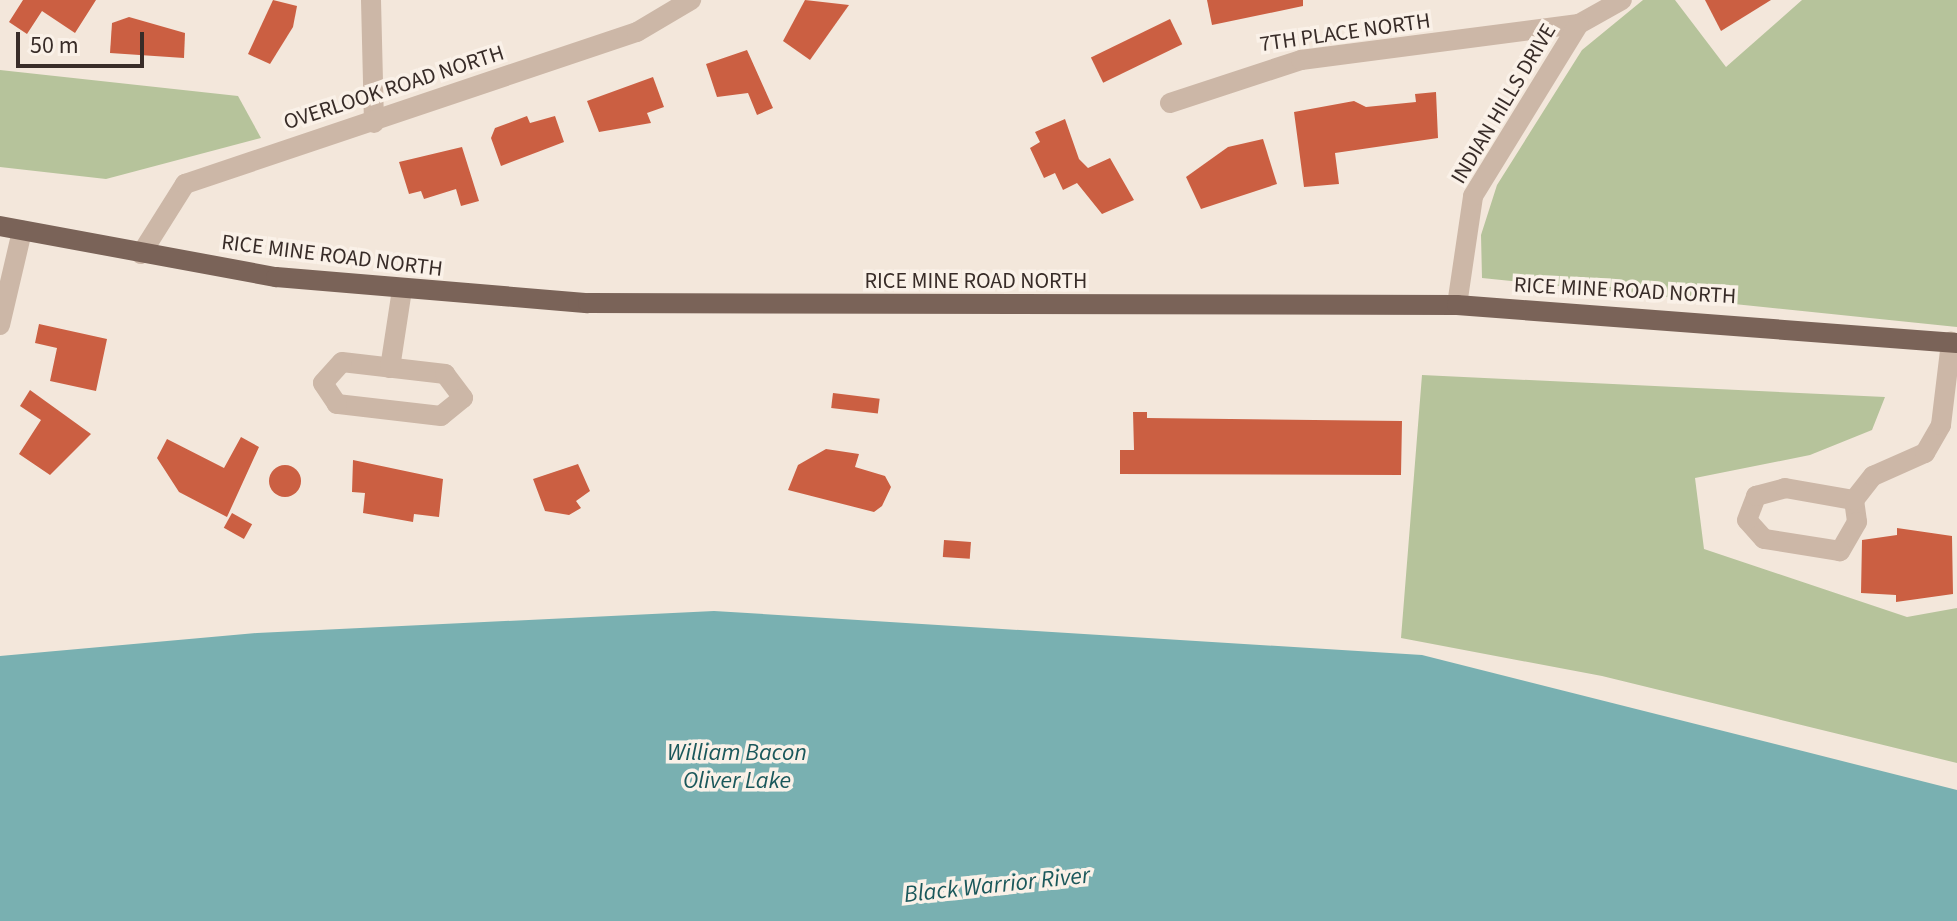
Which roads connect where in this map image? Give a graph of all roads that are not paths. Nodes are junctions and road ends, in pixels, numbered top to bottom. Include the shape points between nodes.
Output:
1 (371, 0) edge
2 (691, 0) edge
3 (1622, 0) edge
4 (1579, 24) junction
5 (1170, 103) dead end
6 (374, 123) junction
7 (0, 226) edge
8 (22, 231) junction
9 (141, 254) junction
10 (402, 290) junction
11 (1457, 305) junction
12 (0, 325) edge
13 (1954, 342) edge
14 (390, 368) junction
15 (1854, 500) junction

1 - 6 street
2 - 6 street, OVERLOOK ROAD NORTH via 637,32
3 - 4 street, INDIAN HILLS DRIVE
4 - 5 street, 7TH PLACE NORTH via 1301,60
4 - 11 street, INDIAN HILLS DRIVE via 1473,196
6 - 9 street, OVERLOOK ROAD NORTH via 185,184
7 - 8 main road, RICE MINE ROAD NORTH
8 - 9 main road, RICE MINE ROAD NORTH
8 - 12 street
9 - 10 main road, RICE MINE ROAD NORTH
10 - 11 main road, RICE MINE ROAD NORTH via 755,308
10 - 14 street
11 - 13 main road, RICE MINE ROAD NORTH
13 - 15 street via 1941,425 1925,453 1873,476
14 - 14 street via 342,362 326,374 323,392 337,404 426,414 459,408 455,380
15 - 15 street via 1785,488 1756,496 1747,520 1764,539 1840,551 1857,522

